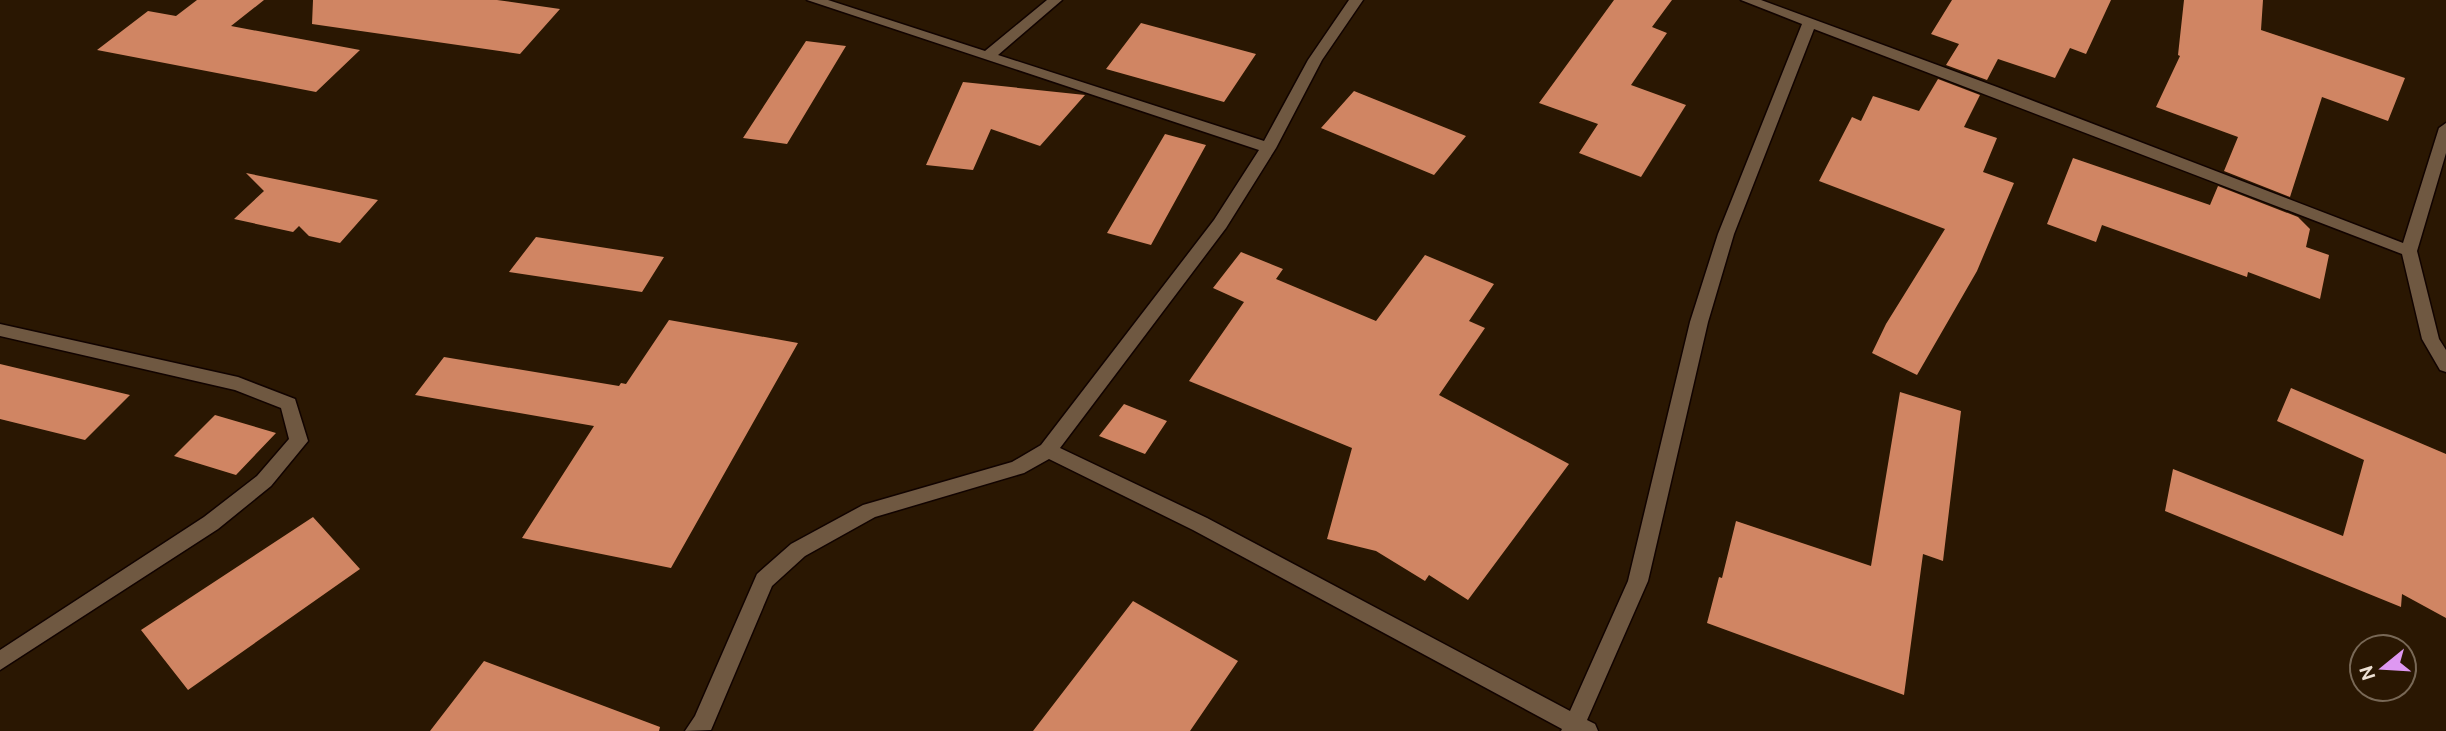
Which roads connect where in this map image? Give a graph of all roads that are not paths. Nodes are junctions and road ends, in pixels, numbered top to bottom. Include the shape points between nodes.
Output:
1 (814, 0) edge
2 (1055, 0) edge
3 (1356, 0) edge
4 (1755, 1) edge
5 (1809, 23) junction
6 (987, 57) junction
7 (2446, 128) edge
8 (1268, 148) junction
9 (2410, 251) junction
10 (0, 330) edge
11 (2446, 365) edge
12 (1048, 450) junction
13 (0, 661) edge
14 (1578, 729) edge
15 (696, 731) edge

1 - 6 street
2 - 6 street
3 - 8 street via 1315,60
4 - 5 street
5 - 9 street
5 - 14 street via 1726,234 1703,310 1638,581
6 - 8 street
7 - 9 street
8 - 12 street via 1220,225
9 - 11 street via 2431,339
10 - 13 street via 238,384 289,404 299,441 264,481 211,523
12 - 14 street via 1189,518
12 - 15 street via 1017,468 870,511 798,550 764,580

